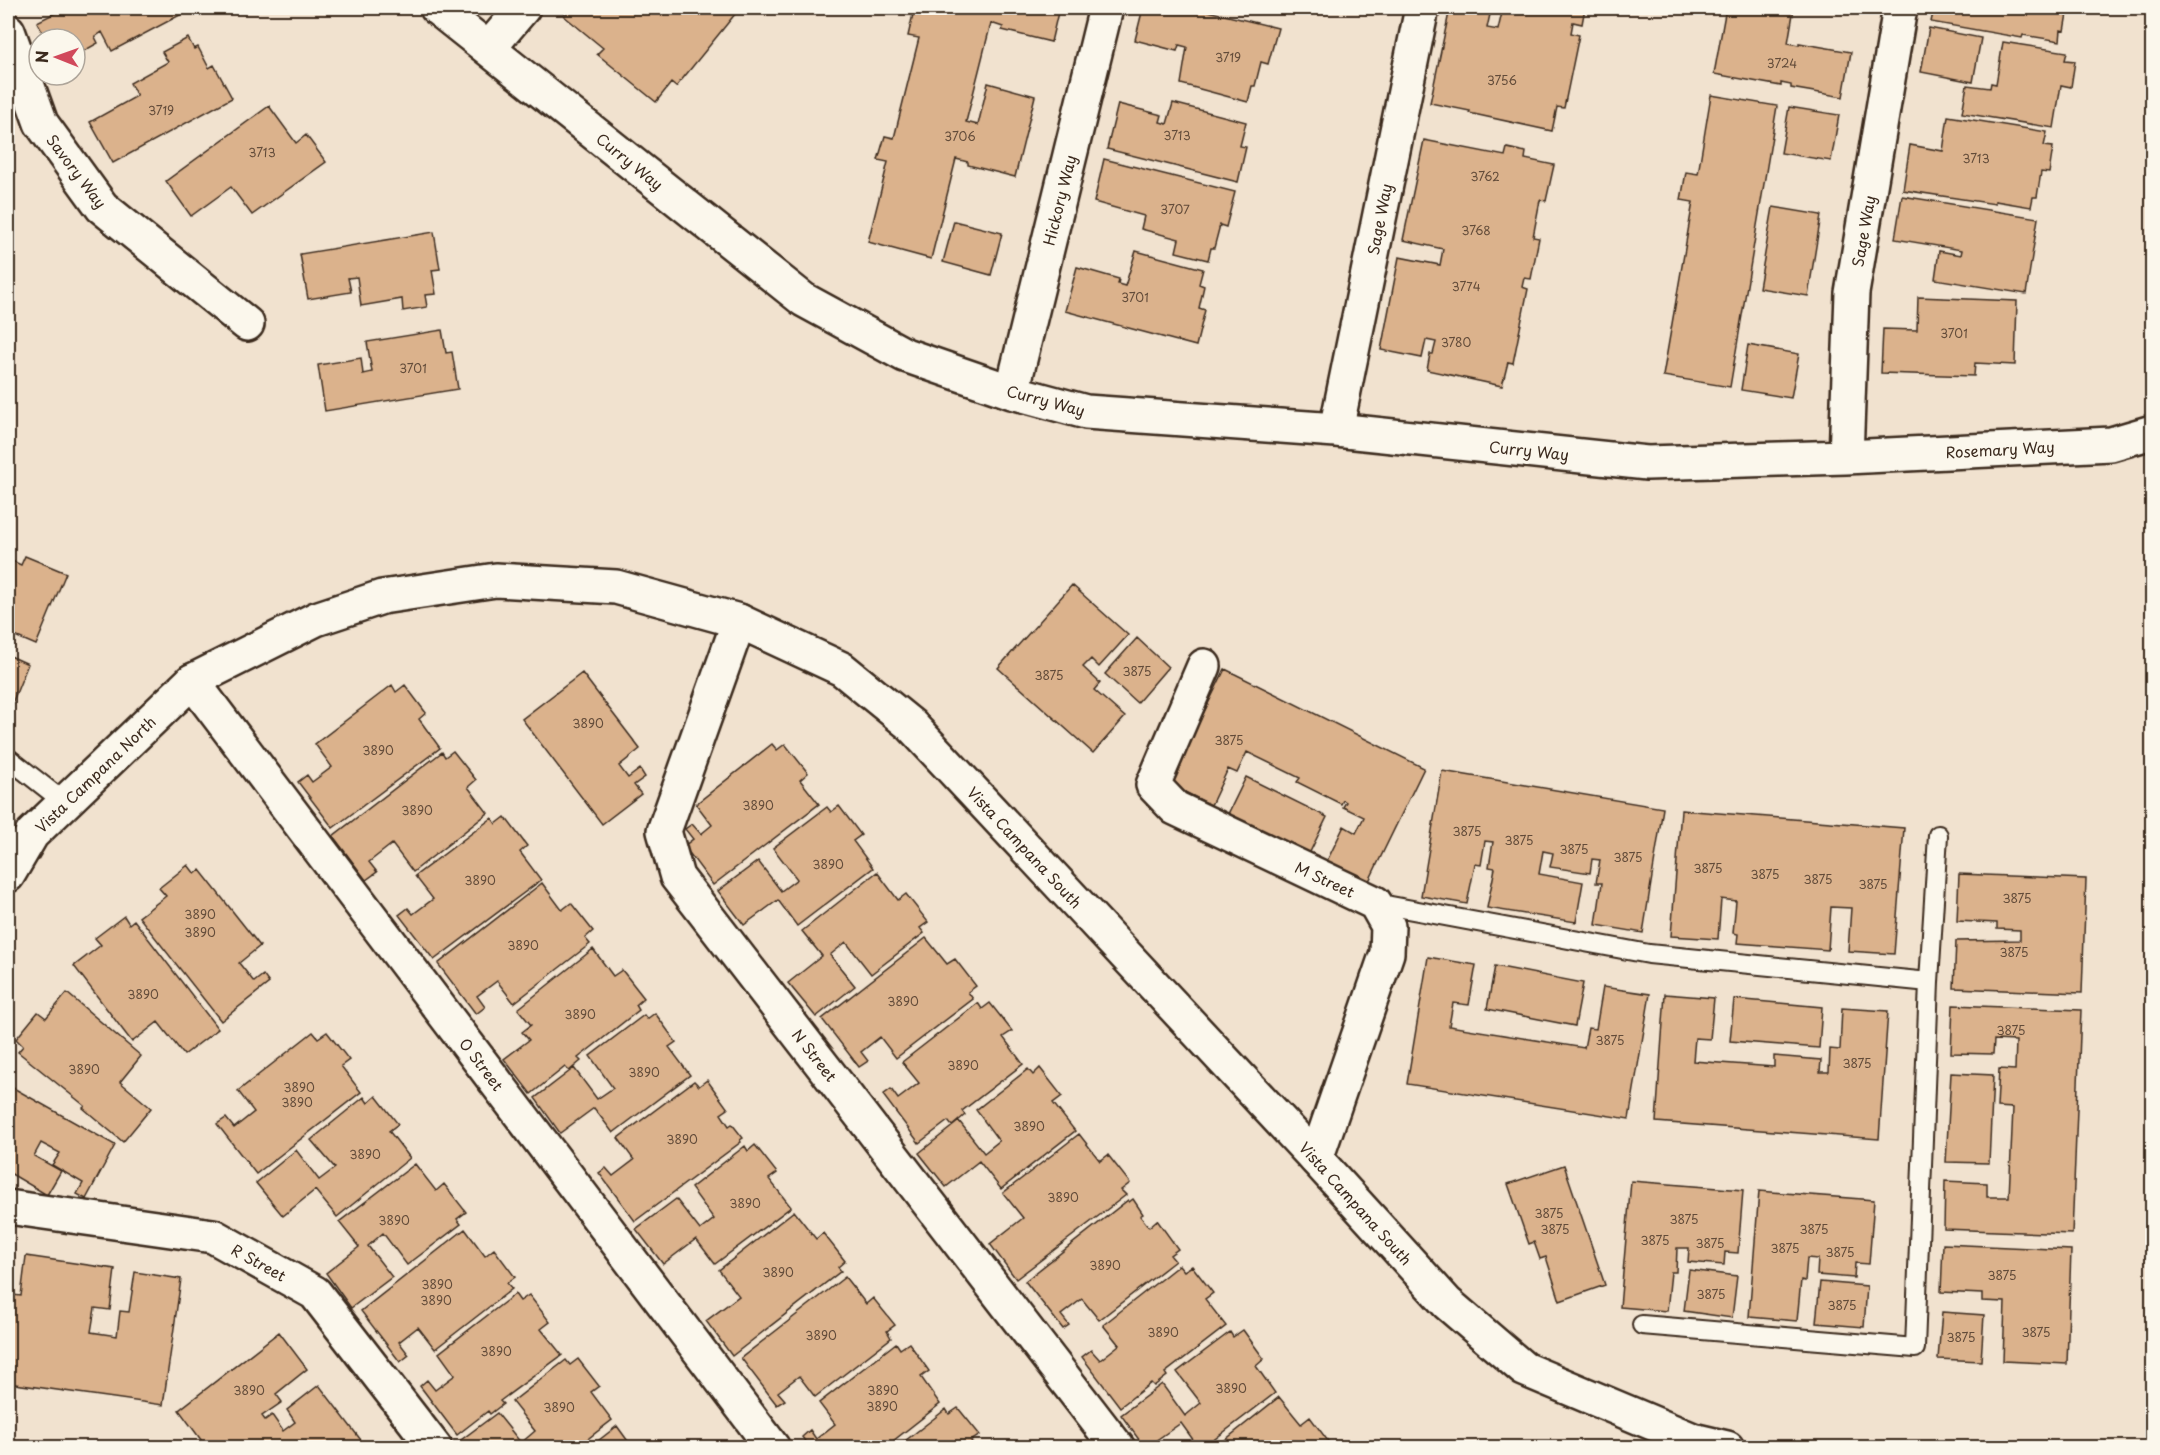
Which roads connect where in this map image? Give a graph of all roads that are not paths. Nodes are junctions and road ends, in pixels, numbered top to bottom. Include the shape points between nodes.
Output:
1 (437, 8) edge
2 (523, 8) edge
3 (1106, 8) edge
4 (1422, 8) edge
5 (1900, 8) edge
6 (8, 32) edge
7 (489, 48) junction
8 (247, 324) dead end
9 (1012, 392) junction
10 (1336, 430) junction
11 (2152, 432) edge
12 (1846, 457) junction
13 (739, 621) junction
14 (1204, 666) dead end
15 (192, 681) junction
16 (8, 758) edge
17 (64, 802) junction
18 (1938, 835) dead end
19 (8, 875) edge
20 (1375, 903) junction
21 (1929, 982) junction
22 (1316, 1159) junction
23 (8, 1207) edge
24 (1642, 1325) dead end
25 (435, 1448) edge
26 (773, 1448) edge
27 (1118, 1448) edge
28 (1727, 1448) edge

1 - 7 street, Curry Way
2 - 7 street
3 - 9 street, Hickory Way
4 - 10 street, Sage Way
5 - 12 street, Sage Way via 1852,293
6 - 8 street, Savory Way via 41,123 102,207
7 - 9 street, Curry Way via 804,300 905,356
9 - 10 street, Curry Way via 1086,412
10 - 12 street, Curry Way via 1647,463
11 - 12 street, Rosemary Way via 2111,444
13 - 15 street, Vista Campana South via 616,587 496,580 382,597 316,619
13 - 22 street, Vista Campana South via 842,669 911,725
13 - 27 street, N Street via 664,831 677,877
14 - 20 street, M Street via 1153,785 1174,808
15 - 17 street, Vista Campana North
15 - 26 street, O Street
16 - 17 lane
17 - 19 street, Vista Campana North via 32,834
18 - 21 lane
20 - 21 lane via 1649,954
20 - 22 street via 1388,926 1387,953
21 - 24 lane via 1915,1348
22 - 28 street, Vista Campana South via 1447,1303 1524,1369 1693,1440
23 - 25 street, R Street via 213,1236 295,1281 315,1293

